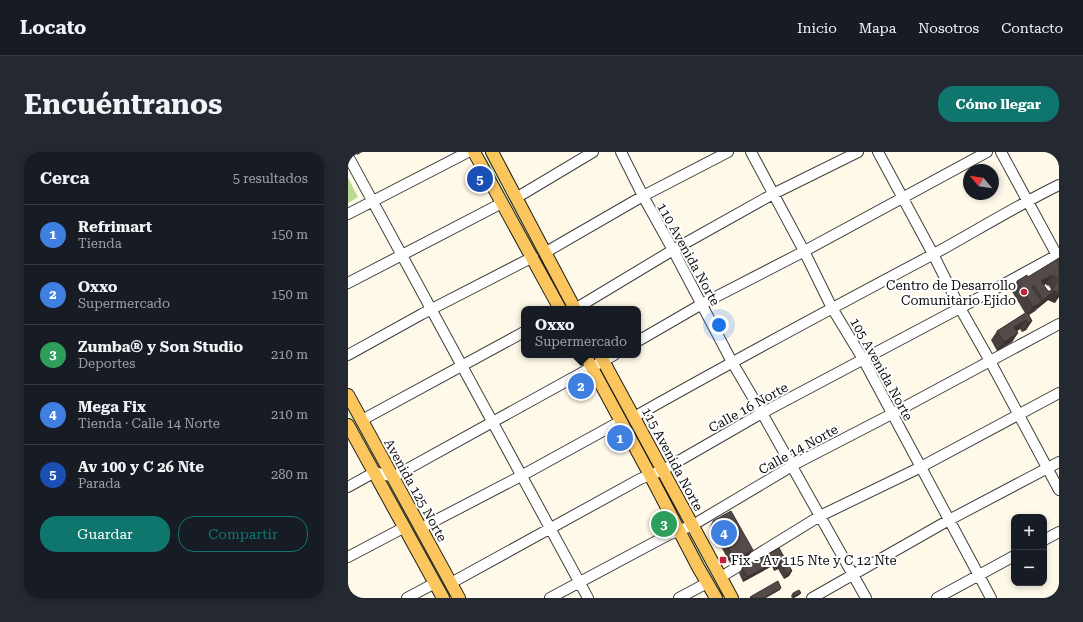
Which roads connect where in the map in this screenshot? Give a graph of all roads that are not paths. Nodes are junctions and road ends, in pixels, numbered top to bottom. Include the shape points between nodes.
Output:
1 (468, 152) edge
2 (474, 152) edge
3 (492, 152) edge
4 (593, 152) edge
5 (621, 152) edge
6 (728, 152) edge
7 (751, 152) edge
8 (858, 152) edge
9 (878, 152) edge
10 (987, 152) edge
11 (1001, 152) edge
12 (348, 156) edge
13 (1059, 185) edge
14 (773, 194) junction
15 (643, 196) junction
16 (903, 197) junction
17 (516, 198) junction
18 (1028, 201) junction
19 (373, 202) junction
20 (502, 203) junction
21 (348, 214) edge
22 (673, 250) junction
23 (804, 251) junction
24 (546, 252) junction
25 (933, 254) junction
26 (402, 256) junction
27 (1058, 256) edge
28 (532, 257) junction
29 (348, 283) edge
30 (702, 304) junction
31 (558, 306) edge
32 (573, 306) edge
33 (580, 306) edge
34 (832, 308) junction
35 (960, 308) junction
36 (431, 310) junction
37 (1059, 324) edge
38 (521, 334) edge
39 (641, 339) edge
40 (348, 355) edge
41 (586, 358) edge
42 (604, 358) edge
43 (606, 358) edge
44 (863, 359) junction
45 (990, 361) junction
46 (732, 362) junction
47 (462, 366) junction
48 (591, 367) junction
49 (1059, 393) edge
50 (348, 395) edge
51 (762, 412) junction
52 (893, 414) junction
53 (1019, 414) junction
54 (634, 417) junction
55 (362, 420) junction
56 (621, 421) junction
57 (492, 422) junction
58 (348, 425) edge
59 (1059, 462) edge
60 (792, 467) junction
61 (921, 467) junction
62 (1047, 468) junction
63 (663, 470) junction
64 (375, 472) junction
65 (650, 475) junction
66 (521, 476) junction
67 (393, 477) junction
68 (348, 487) edge
69 (1059, 490) edge
70 (820, 516) junction
71 (950, 520) junction
72 (693, 525) junction
73 (405, 527) junction
74 (421, 528) junction
75 (550, 529) junction
76 (679, 530) junction
77 (1059, 532) edge
78 (1047, 538) edge
79 (348, 557) edge
80 (1011, 558) edge
81 (854, 574) junction
82 (978, 575) junction
83 (721, 577) junction
84 (579, 582) junction
85 (435, 583) junction
86 (451, 583) junction
87 (707, 583) junction
88 (407, 598) edge
89 (443, 598) edge
90 (459, 598) edge
91 (550, 598) edge
92 (588, 598) edge
93 (678, 598) edge
94 (716, 598) edge
95 (732, 598) edge
96 (812, 598) edge
97 (866, 598) edge
98 (937, 598) edge
99 (991, 598) edge

1 - 19 street
2 - 20 main road
3 - 17 main road
4 - 17 street
5 - 15 street, 110 Avenida Norte
6 - 15 street
7 - 14 street, 105 Avenida Norte
8 - 14 street
9 - 16 street
10 - 16 street
11 - 18 street
12 - 19 street
13 - 18 street
14 - 22 street
14 - 23 street, 105 Avenida Norte
15 - 22 street, 110 Avenida Norte
15 - 24 street
16 - 23 street
16 - 25 street
17 - 24 main road
18 - 25 street
18 - 27 street
19 - 21 street
19 - 26 street
20 - 26 street
20 - 28 main road
22 - 30 street, 110 Avenida Norte
22 - 33 street
23 - 30 street
23 - 34 street, 105 Avenida Norte
24 - 32 main road
25 - 34 street
25 - 35 street
26 - 29 street
26 - 36 street
27 - 35 street, Calle 16 Norte
28 - 31 main road
28 - 36 street
30 - 39 street
30 - 46 street, 110 Avenida Norte
34 - 44 street, 105 Avenida Norte
34 - 46 street
35 - 44 street, Calle 16 Norte
35 - 45 street
36 - 40 street
36 - 47 street
37 - 45 street, Calle 14 Norte
38 - 47 street
41 - 48 main road
42 - 48 street
43 - 54 main road, 115 Avenida Norte
44 - 51 street, Calle 16 Norte
44 - 52 street, 105 Avenida Norte
45 - 52 street, Calle 14 Norte
45 - 53 street
46 - 51 street, 110 Avenida Norte
46 - 54 street
47 - 55 street
47 - 57 street
48 - 56 main road
48 - 57 street
49 - 53 street
50 - 55 main road, Avenida 125 Norte
51 - 60 street, 110 Avenida Norte
51 - 63 street, Calle 16 Norte
52 - 60 street, Calle 14 Norte
52 - 61 street, 105 Avenida Norte
53 - 61 street
53 - 62 street
54 - 63 main road, 115 Avenida Norte
55 - 67 main road, Avenida 125 Norte
56 - 65 main road
56 - 66 street
57 - 66 street
57 - 67 street
58 - 64 main road, Avenida 125 Norte
59 - 62 street
60 - 70 street, 110 Avenida Norte
60 - 72 street, Calle 14 Norte
61 - 70 street
61 - 71 street, 105 Avenida Norte
62 - 69 street
62 - 71 street
63 - 65 street, Calle 16 Norte
63 - 72 main road, 115 Avenida Norte
64 - 67 street
64 - 68 street
64 - 73 main road, Avenida 125 Norte
65 - 75 street, Calle 16 Norte
65 - 76 main road
66 - 74 street
66 - 75 street
67 - 74 main road, Avenida 125 Norte
70 - 81 street, 110 Avenida Norte
70 - 83 street
71 - 81 street
71 - 82 street, 105 Avenida Norte
72 - 76 street, Calle 14 Norte
72 - 83 main road, 115 Avenida Norte
73 - 79 street
73 - 85 main road, Avenida 125 Norte
74 - 86 main road, Avenida 125 Norte
75 - 84 street
75 - 86 street, Calle 16 Norte
76 - 84 street, Calle 14 Norte
76 - 87 main road
77 - 78 street
80 - 82 street
81 - 96 street
81 - 97 street, 110 Avenida Norte
82 - 98 street
82 - 99 street, 105 Avenida Norte
83 - 95 main road, 115 Avenida Norte
84 - 91 street, Calle 14 Norte
84 - 92 street
85 - 88 street
85 - 89 main road, Avenida 125 Norte
86 - 90 main road, Avenida 125 Norte
87 - 93 street
87 - 94 main road

